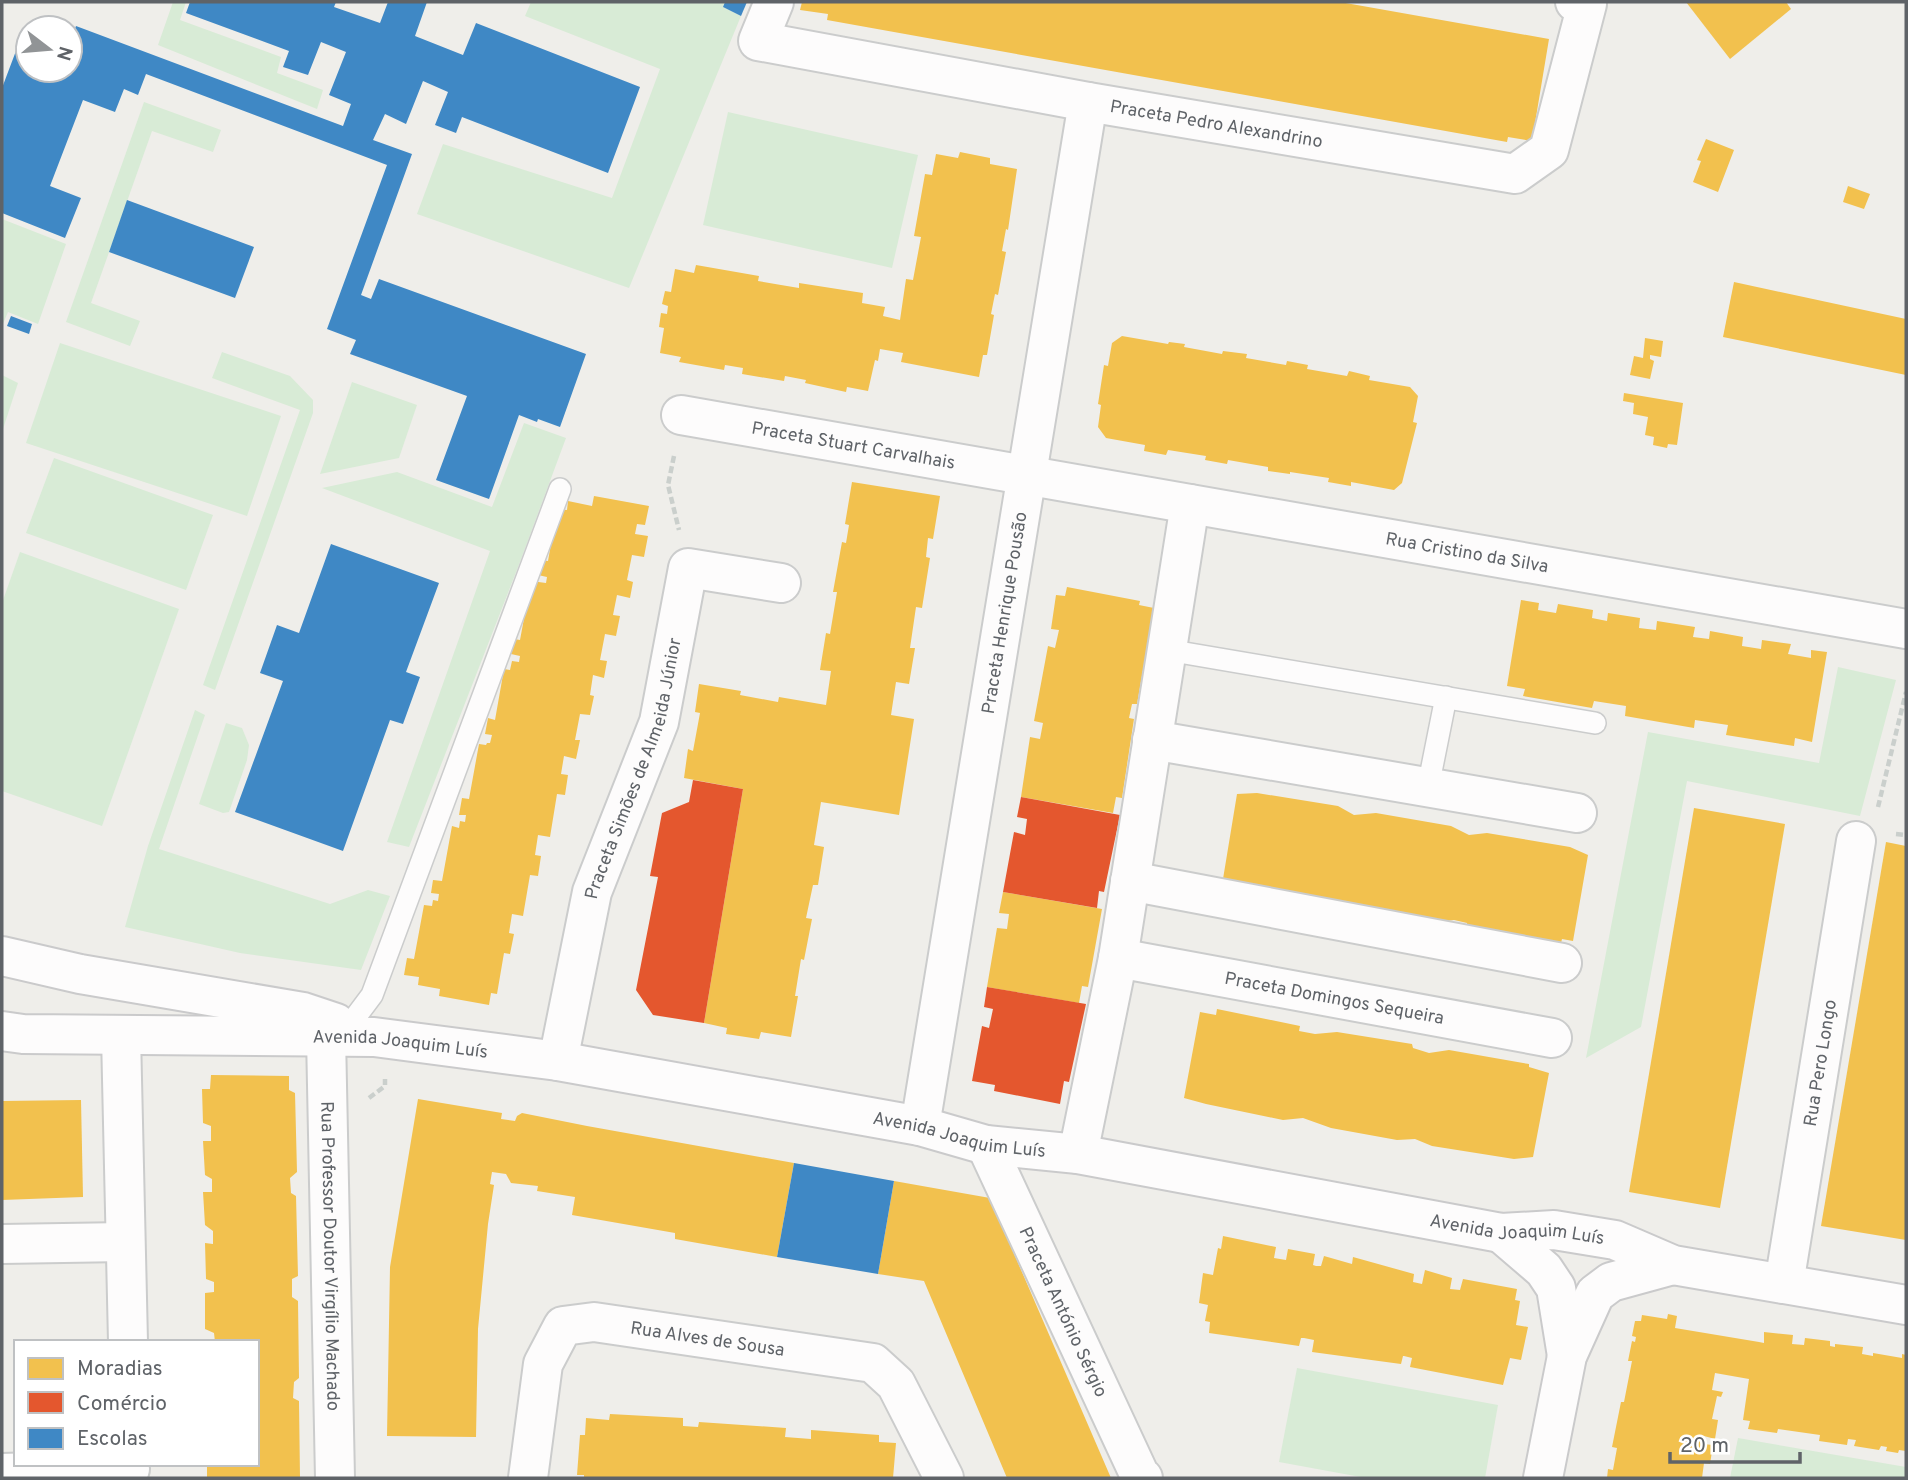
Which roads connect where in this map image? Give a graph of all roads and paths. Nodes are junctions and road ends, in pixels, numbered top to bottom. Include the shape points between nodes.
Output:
1 (774, 2) edge
2 (1583, 3) edge
3 (1088, 102) junction
4 (681, 415) joint
5 (1027, 475) junction
6 (560, 489) dead end
7 (1190, 504) junction
8 (688, 568) junction
9 (782, 583) dead end
10 (1906, 629) edge
11 (1167, 650) junction
12 (1906, 692) edge
13 (1446, 698) junction
14 (1595, 723) dead end
15 (1152, 740) junction
16 (1428, 787) junction
17 (1577, 813) dead end
18 (1866, 830) joint
19 (1130, 881) junction
20 (2, 956) edge
21 (1118, 957) junction
22 (1562, 962) dead end
23 (2, 1031) edge
24 (349, 1033) junction
25 (121, 1035) junction
26 (1552, 1038) dead end
27 (558, 1061) junction
28 (920, 1126) junction
29 (986, 1145) junction
30 (1078, 1154) junction
31 (1501, 1233) junction
32 (125, 1242) junction
33 (2, 1244) edge
34 (1673, 1265) junction
35 (1783, 1284) junction
36 (1906, 1305) edge
37 (128, 1340) edge
38 (1567, 1356) junction
39 (130, 1470) edge
40 (2, 1473) edge
41 (335, 1478) edge
42 (528, 1478) edge
43 (944, 1478) edge
44 (1143, 1478) edge
45 (1543, 1478) edge

1 - 3 street, Praceta Pedro Alexandrino via 758,41
2 - 3 street, Praceta Pedro Alexandrino via 1549,150 1516,174
3 - 5 street, Praceta Henrique Pousão
4 - 5 street, Praceta Stuart Carvalhais
4 - 8 path via 668,485
5 - 7 street, Rua Cristino da Silva
5 - 28 street, Praceta Henrique Pousão
6 - 24 lane via 372,995
7 - 10 street, Rua Cristino da Silva
7 - 11 street
8 - 9 street
8 - 27 street, Praceta Simões de Almeida Júnior via 659,722 592,892
11 - 13 lane
11 - 15 street
12 - 18 path
13 - 14 lane
13 - 16 lane
15 - 16 street
15 - 19 street
16 - 17 street
18 - 35 street, Rua Pero Longo
19 - 21 street
19 - 22 street
20 - 24 street via 303,1012
21 - 26 street, Praceta Domingos Sequeira
21 - 30 street
23 - 25 street, Avenida Joaquim Luís
24 - 25 street, Avenida Joaquim Luís
24 - 27 street, Avenida Joaquim Luís
24 - 41 street, Rua Professor Doutor Virgílio Machado
25 - 32 street
27 - 28 street, Avenida Joaquim Luís
28 - 29 street, Avenida Joaquim Luís
29 - 30 street, Avenida Joaquim Luís
29 - 44 street, Praceta António Sérgio
30 - 31 street, Avenida Joaquim Luís
31 - 34 street, Avenida Joaquim Luís via 1554,1230 1615,1240
31 - 38 street via 1544,1270 1556,1287
32 - 33 street
32 - 37 street
34 - 35 street, Avenida Joaquim Luís
34 - 38 street via 1611,1282 1595,1294
35 - 36 street, Avenida Joaquim Luís
38 - 45 street
39 - 40 street
42 - 43 street, Rua Alves de Sousa via 543,1364 563,1326 594,1322 873,1363 896,1384

